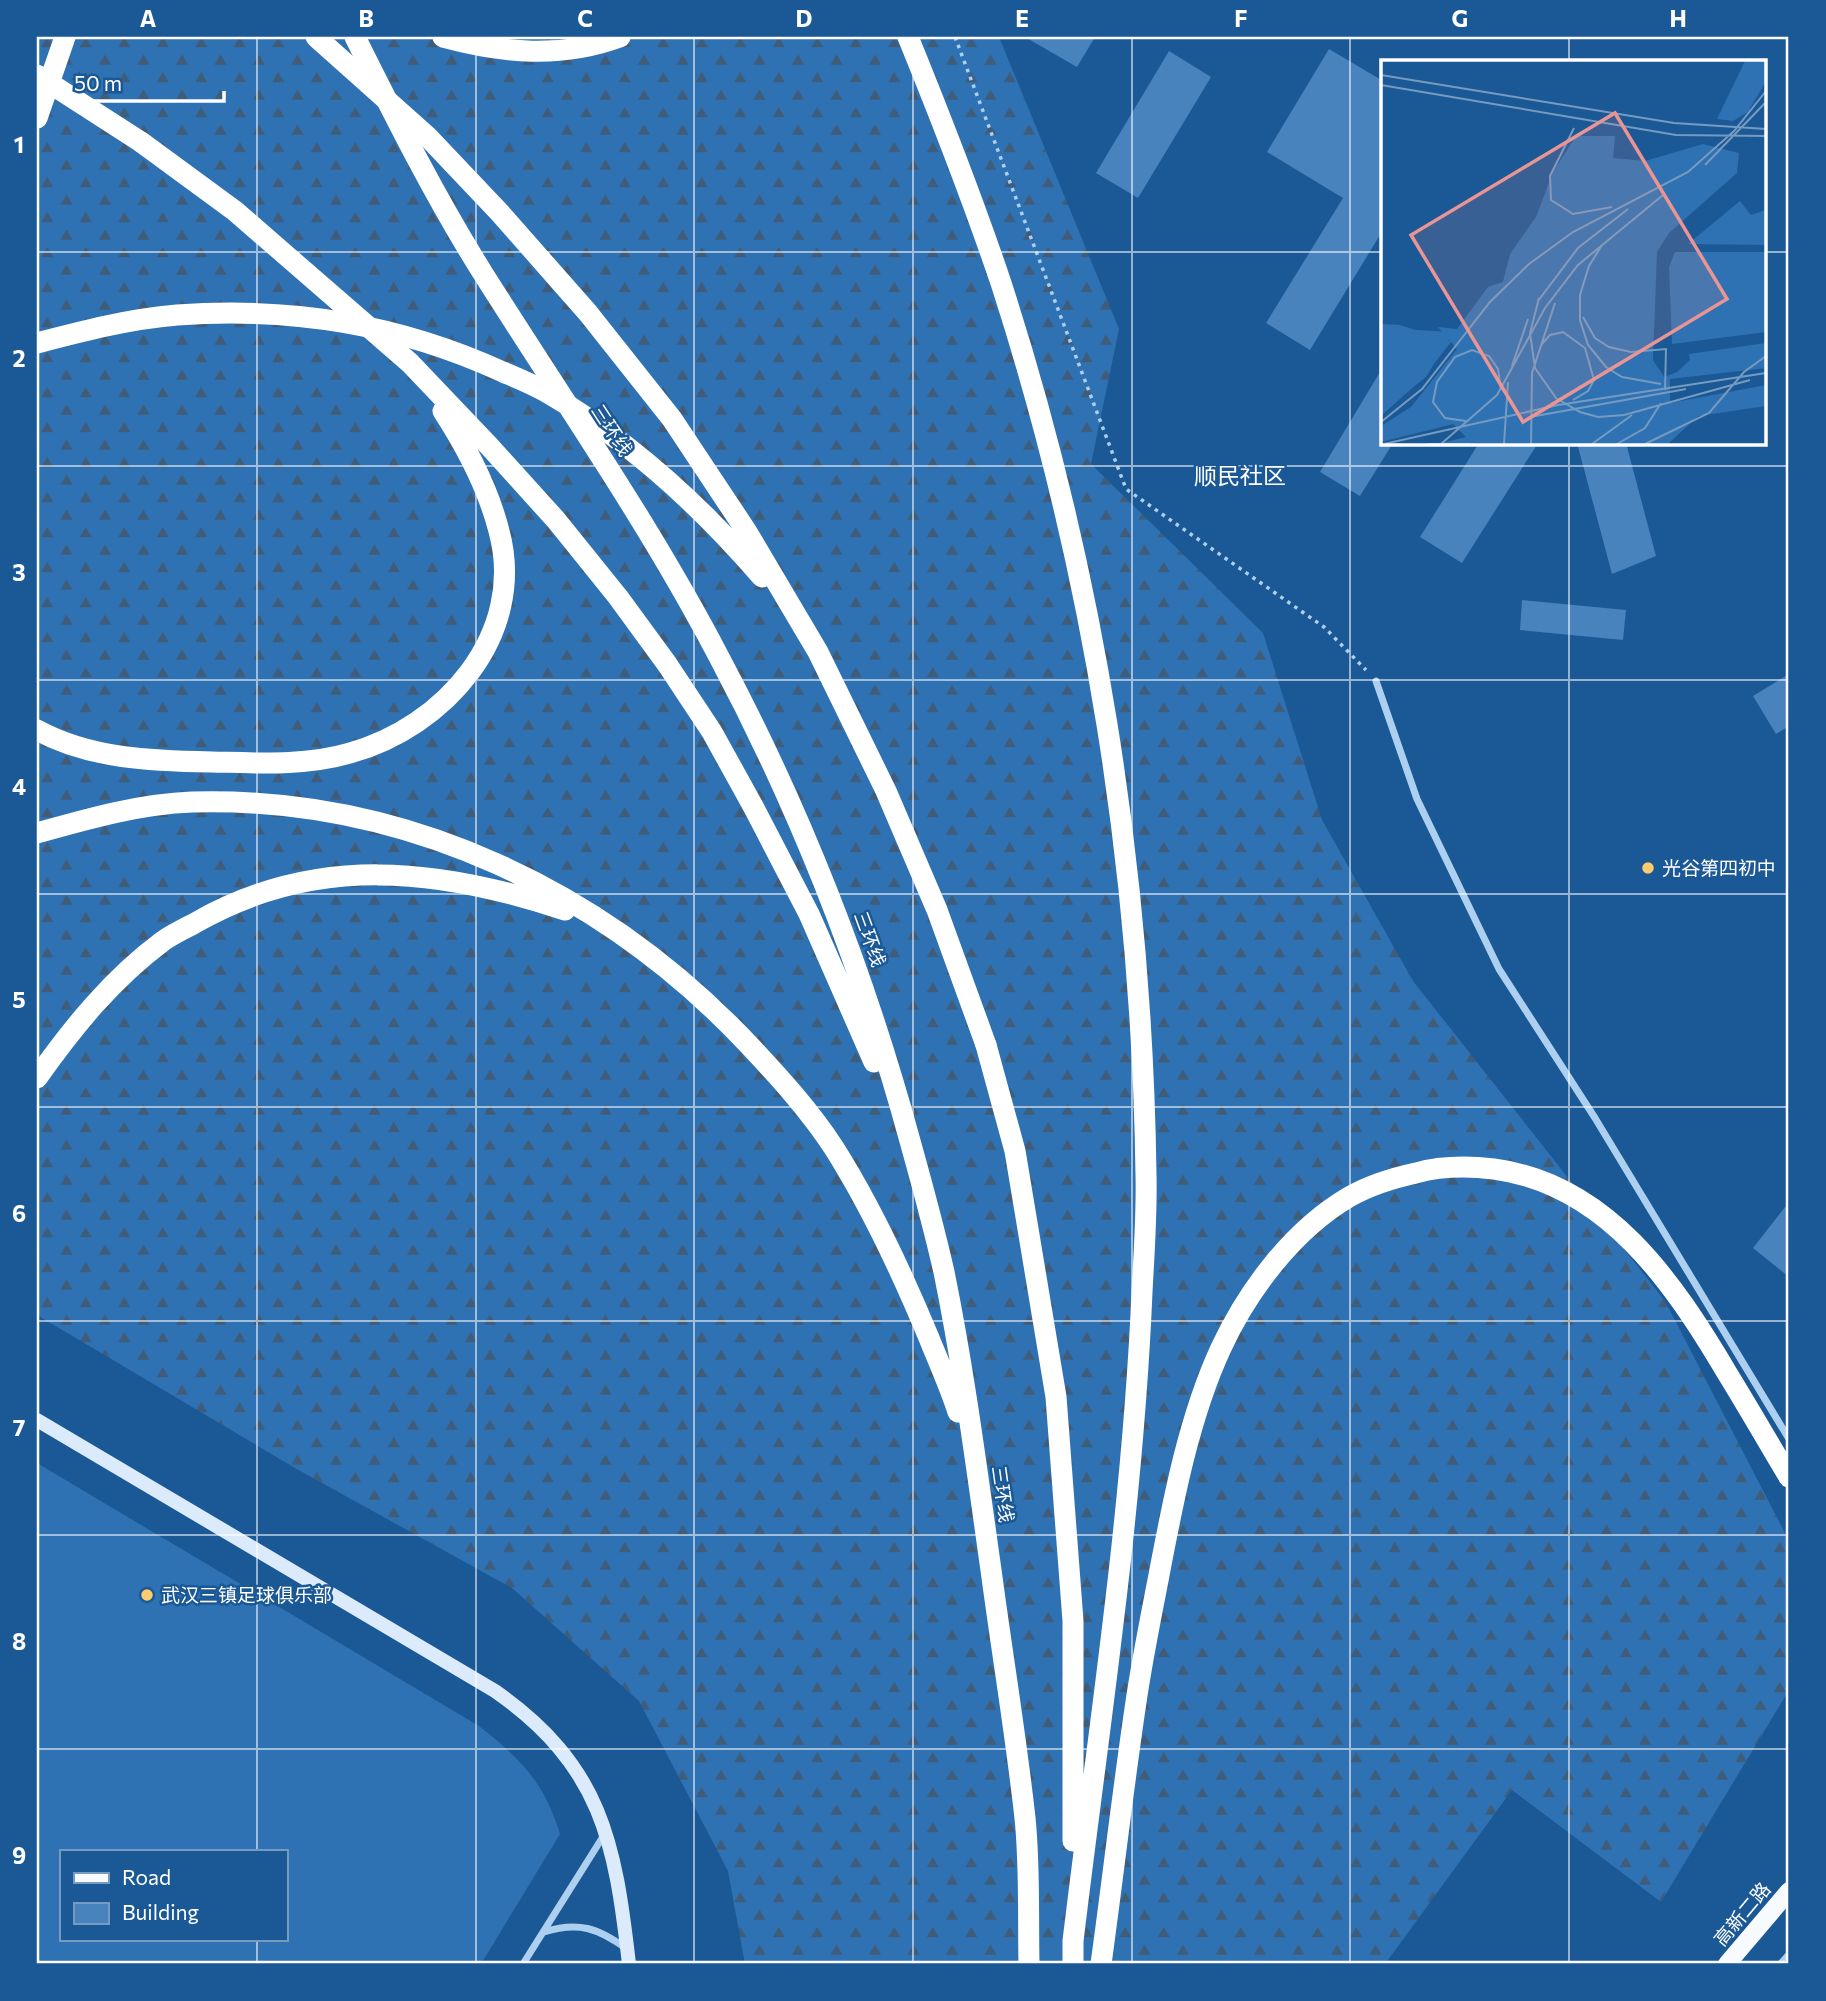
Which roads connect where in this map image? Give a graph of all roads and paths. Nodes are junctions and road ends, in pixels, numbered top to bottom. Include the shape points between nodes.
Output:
1 (65, 37) edge
2 (316, 37) edge
3 (355, 37) edge
4 (443, 37) edge
5 (620, 37) edge
6 (908, 37) edge
7 (955, 37) edge
8 (37, 75) edge
9 (37, 118) edge
10 (37, 343) edge
11 (410, 363) junction
12 (818, 652) junction
13 (1376, 681) joint
14 (37, 730) edge
15 (37, 832) edge
16 (604, 922) junction
17 (37, 1077) edge
18 (917, 1168) junction
19 (37, 1420) edge
20 (1789, 1439) edge
21 (976, 1467) junction
22 (1789, 1477) edge
23 (606, 1832) junction
24 (1789, 1891) edge
25 (543, 1933) junction
26 (1073, 1941) junction
27 (1789, 1953) edge
28 (628, 1957) edge
29 (523, 1964) edge
30 (1029, 1964) edge
31 (1073, 1964) edge
32 (1101, 1964) edge
33 (1727, 1964) edge
34 (1779, 1964) edge

1 - 9 highway
2 - 12 highway, bridge via 426,136 588,313 672,419 747,532
3 - 18 highway, 三环线, bridge via 481,271 662,554 763,743 837,913 891,1073
4 - 5 highway via 485,48 529,52 573,49
6 - 26 highway via 951,141 1001,284 1044,430 1105,712 1128,876 1141,1027 1146,1178 1140,1334 1130,1486
7 - 13 path via 1126,489 1324,627
8 - 11 highway, bridge via 141,142 235,211
10 - 12 highway, bridge via 99,326 176,315 252,313 329,319 404,334 473,358 545,391 668,479 773,589
11 - 14 highway via 475,467 500,532 504,569 500,607 489,642 469,675 442,704 383,742 312,760 148,761 93,751
11 - 18 highway via 564,530 659,653 712,732 808,914
12 - 26 highway, bridge via 886,791 937,910 986,1045 1014,1152 1056,1397 1073,1621
13 - 20 street via 1417,799 1499,970
15 - 16 highway via 110,813 189,802 268,803 347,814 418,832 483,857
16 - 17 highway via 494,888 435,878 364,874 293,883 225,905 164,941 109,988
16 - 21 highway via 722,1016 778,1075 833,1146 906,1282
18 - 21 highway, 三环线 via 943,1270
19 - 23 street via 526,1713 575,1768 596,1803
21 - 30 highway, 三环线 via 1025,1822
22 - 32 highway via 1696,1321 1632,1241 1593,1207 1556,1186 1515,1172 1473,1167 1430,1169 1388,1180 1349,1198 1314,1223 1278,1259 1221,1348 1201,1401 1167,1537 1136,1699
23 - 25 street
23 - 28 street
24 - 33 main road, 高新二路
25 - 28 street via 561,1927 593,1929
25 - 29 street
26 - 31 highway
27 - 34 lane

